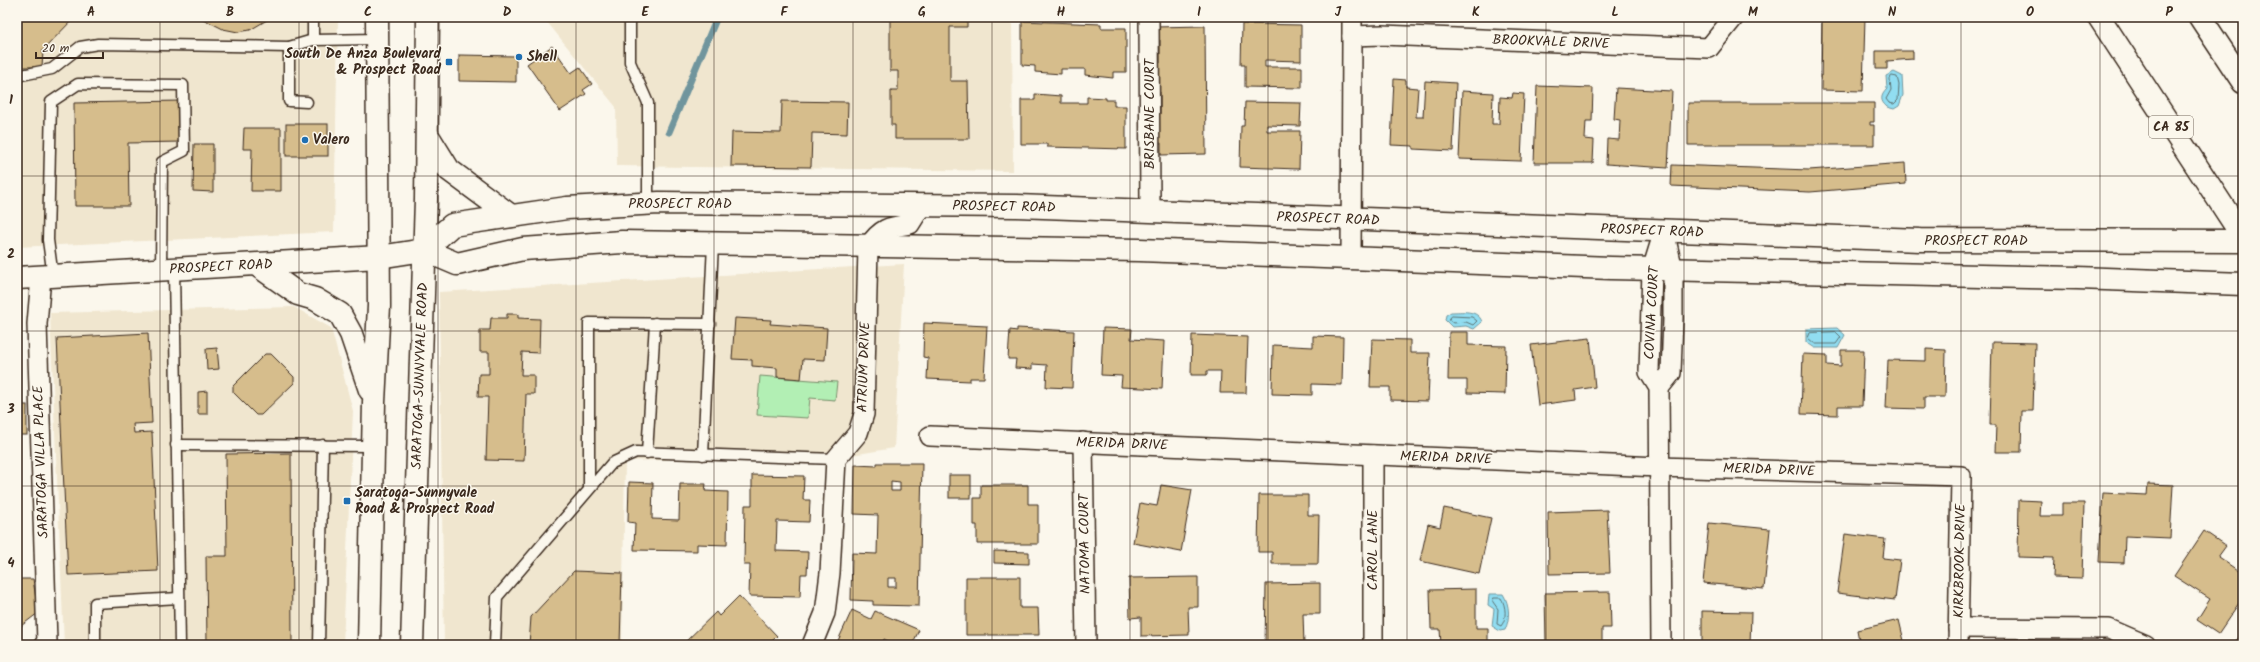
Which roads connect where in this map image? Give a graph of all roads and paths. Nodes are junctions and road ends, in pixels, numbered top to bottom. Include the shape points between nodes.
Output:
1 (313, 17) edge
2 (377, 17) edge
3 (428, 17) edge
4 (630, 17) edge
5 (1149, 17) edge
6 (1352, 17) edge
7 (1734, 17) edge
8 (2099, 17) edge
9 (2200, 17) edge
10 (1352, 36) junction
11 (378, 39) junction
12 (313, 40) junction
13 (289, 47) junction
14 (17, 76) edge
15 (2243, 82) edge
16 (307, 102) dead end
17 (428, 136) junction
18 (648, 203) junction
19 (922, 205) junction
20 (1150, 211) junction
21 (511, 216) junction
22 (1351, 220) junction
23 (1664, 231) junction
24 (2243, 237) edge
25 (2243, 241) edge
26 (713, 244) junction
27 (868, 247) junction
28 (424, 250) junction
29 (379, 257) junction
30 (1351, 259) junction
31 (257, 265) junction
32 (167, 270) junction
33 (1652, 270) junction
34 (1673, 270) junction
35 (47, 277) junction
36 (17, 278) edge
37 (2243, 284) edge
38 (655, 323) junction
39 (710, 324) junction
40 (1659, 388) junction
41 (374, 402) junction
42 (930, 436) dead end
43 (1084, 442) junction
44 (176, 445) junction
45 (323, 445) junction
46 (373, 446) junction
47 (647, 453) junction
48 (703, 455) junction
49 (1373, 455) junction
50 (836, 459) junction
51 (1659, 467) junction
52 (1961, 476) joint
53 (589, 489) junction
54 (179, 598) junction
55 (1958, 637) edge
56 (44, 645) edge
57 (95, 645) edge
58 (180, 645) edge
59 (319, 645) edge
60 (369, 645) edge
61 (412, 645) edge
62 (495, 645) edge
63 (812, 645) edge
64 (1086, 645) edge
65 (1373, 645) edge
66 (1660, 645) edge
67 (2146, 645) edge

1 - 12 lane
2 - 11 main road
3 - 17 main road, SARATOGA-SUNNYVALE ROAD
4 - 18 lane via 630,62 648,103
5 - 20 street, BRISBANE COURT
6 - 10 street
7 - 10 street, BROOKVALE DRIVE via 1709,48 1382,35
8 - 24 main road, CA 85
9 - 15 main road
10 - 22 street
11 - 12 lane
11 - 29 main road
12 - 13 lane
13 - 14 lane via 98,44 80,47 52,69
13 - 16 lane via 289,101
17 - 21 main road via 449,170
17 - 28 main road, SARATOGA-SUNNYVALE ROAD
18 - 19 main road, PROSPECT ROAD
18 - 21 main road, PROSPECT ROAD via 567,208
19 - 20 main road, PROSPECT ROAD
19 - 27 street via 910,224 887,227 877,234
20 - 22 main road, PROSPECT ROAD
21 - 28 main road, PROSPECT ROAD via 452,225
22 - 23 main road, PROSPECT ROAD
22 - 30 street
23 - 25 main road, PROSPECT ROAD via 1920,240
23 - 33 street, COVINA COURT
23 - 34 street, COVINA COURT
26 - 27 main road
26 - 28 main road via 574,244 523,249 457,264
26 - 39 lane
27 - 30 main road via 1140,250
27 - 50 street, ATRIUM DRIVE via 864,414 858,433
28 - 29 main road, PROSPECT ROAD
28 - 61 main road, SARATOGA-SUNNYVALE ROAD
29 - 31 main road, PROSPECT ROAD
29 - 41 main road
30 - 33 main road
31 - 32 main road, PROSPECT ROAD
31 - 41 main road via 298,294 315,299 340,314 351,334
32 - 35 main road, PROSPECT ROAD
32 - 35 lane via 162,162 184,151 183,85 78,84 50,102
32 - 44 lane
33 - 34 main road
33 - 40 street, COVINA COURT via 1649,372
34 - 37 main road
34 - 40 street, COVINA COURT via 1671,373
35 - 36 main road, PROSPECT ROAD
35 - 56 street, SARATOGA VILLA PLACE via 37,324 47,642
38 - 39 lane
38 - 47 lane
38 - 53 lane via 589,323
39 - 48 lane
40 - 51 street
41 - 46 main road
42 - 43 street, MERIDA DRIVE
43 - 49 street, MERIDA DRIVE
43 - 64 street, NATOMA COURT
44 - 45 lane
44 - 54 lane
45 - 46 lane
45 - 59 lane
46 - 60 main road
47 - 48 lane
47 - 53 lane via 636,452 612,463
48 - 50 lane
49 - 51 street, MERIDA DRIVE
49 - 65 street, CAROL LANE
50 - 63 street via 830,572 825,613
51 - 52 street, MERIDA DRIVE
51 - 66 street
52 - 55 street, KIRKBROOK DRIVE
53 - 62 lane via 497,597
54 - 57 lane via 95,603
54 - 58 lane
55 - 67 street via 2109,629

